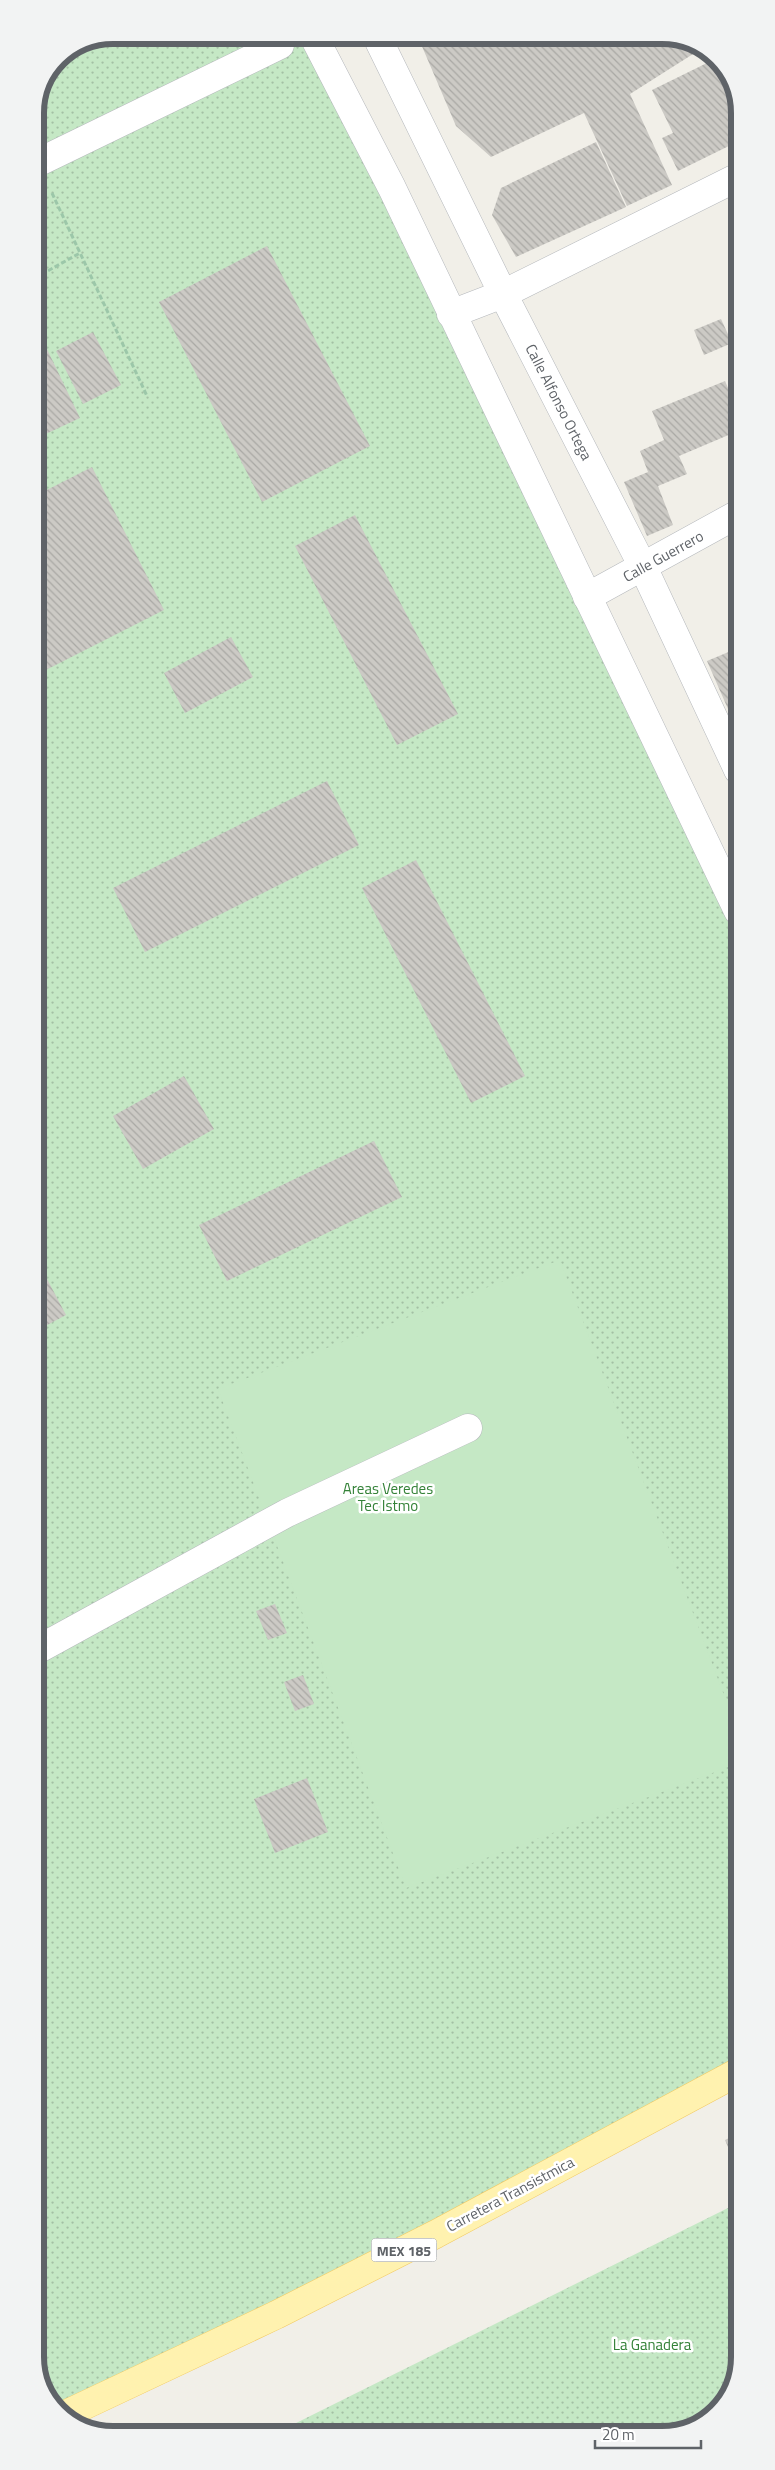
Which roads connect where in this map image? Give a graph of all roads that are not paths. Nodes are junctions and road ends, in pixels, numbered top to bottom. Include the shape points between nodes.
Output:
1 (268, 44) edge
2 (318, 44) edge
3 (380, 44) edge
4 (44, 158) edge
5 (731, 180) edge
6 (503, 294) junction
7 (450, 314) junction
8 (731, 518) edge
9 (643, 567) junction
10 (587, 597) junction
11 (731, 755) edge
12 (731, 896) edge
13 (468, 1428) dead end
14 (44, 1646) edge
15 (731, 2076) edge
16 (71, 2412) edge

1 - 4 street
2 - 7 street via 392,188
3 - 6 street, Calle Alfonso Ortega
5 - 6 street
6 - 7 street
6 - 9 street, Calle Alfonso Ortega
7 - 10 street
8 - 9 street, Calle Guerrero
9 - 10 street, Calle Guerrero
9 - 11 street, Calle Alfonso Ortega
10 - 12 street
13 - 14 street via 287,1513
15 - 16 main road, Carretera Transistmica / MEX 185 via 436,2234 276,2315

